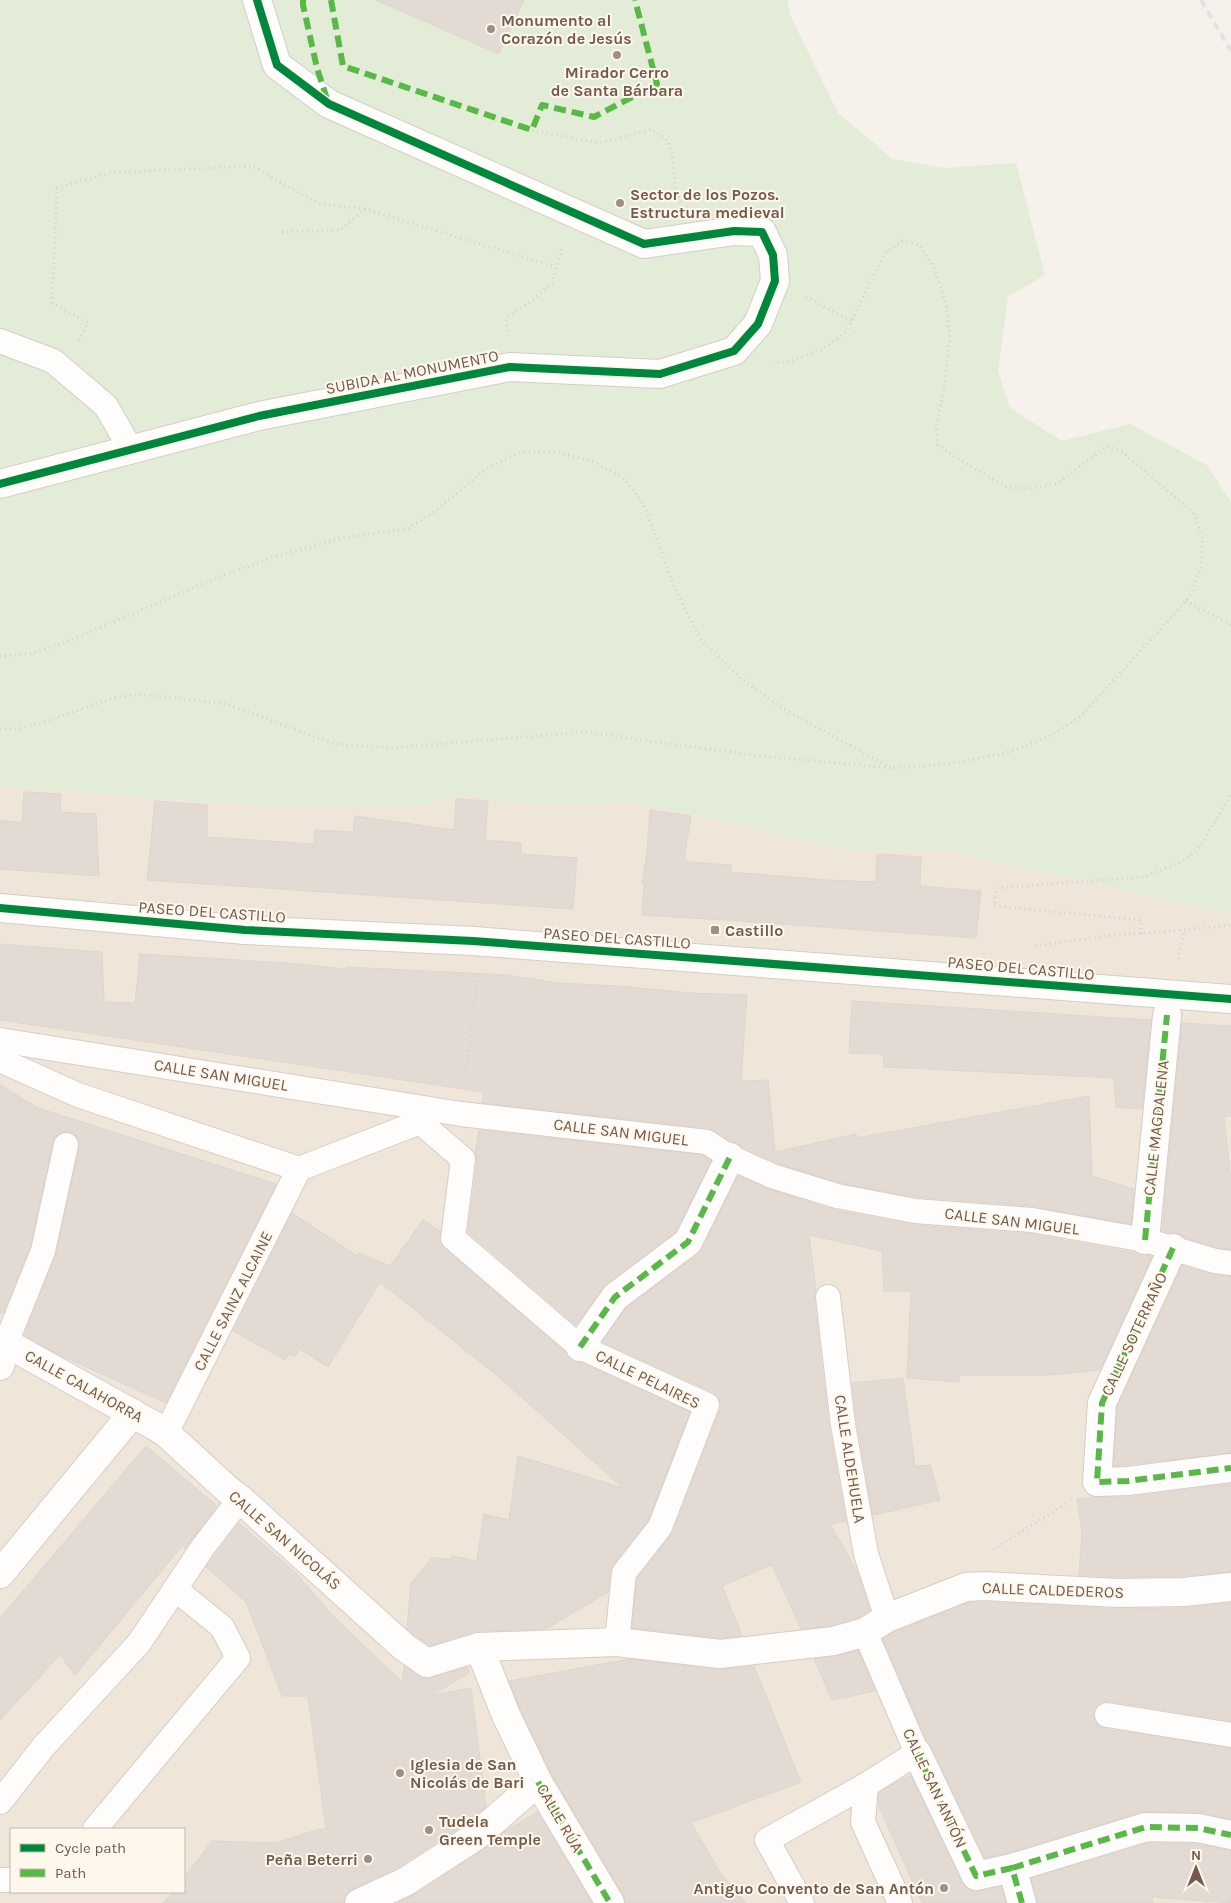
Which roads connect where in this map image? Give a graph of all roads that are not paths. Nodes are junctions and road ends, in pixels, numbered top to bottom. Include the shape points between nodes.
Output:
1 (257, 0) edge
2 (0, 341) edge
3 (131, 450) junction
4 (0, 484) edge
5 (0, 908) edge
6 (1231, 999) edge
7 (1167, 1015) dead end
8 (0, 1040) edge
9 (0, 1060) edge
10 (66, 1145) dead end
11 (730, 1157) junction
12 (299, 1169) junction
13 (1145, 1240) junction
14 (1174, 1248) junction
15 (1231, 1263) edge
16 (828, 1297) dead end
17 (580, 1347) junction
18 (2, 1351) edge
19 (133, 1413) junction
20 (166, 1433) junction
21 (1231, 1468) edge
22 (240, 1498) junction
23 (0, 1574) edge
24 (1231, 1587) edge
25 (175, 1588) junction
26 (876, 1625) junction
27 (617, 1642) junction
28 (480, 1647) junction
29 (1107, 1715) dead end
30 (1231, 1735) edge
31 (916, 1753) junction
32 (538, 1782) junction
33 (866, 1785) junction
34 (0, 1802) edge
35 (97, 1828) edge
36 (1231, 1835) edge
37 (1012, 1868) junction
38 (359, 1903) edge
39 (610, 1903) edge
40 (802, 1903) edge
41 (900, 1903) edge
42 (1022, 1903) edge

1 - 3 street, SUBIDA AL MONUMENTO via 277,65 329,104 644,244 734,231 762,232 773,255 775,281 758,324 734,351 660,374 510,367 259,416
2 - 3 lane via 53,361 106,406
3 - 4 street, SUBIDA AL MONUMENTO
5 - 6 street, PASEO DEL CASTILLO via 245,930 473,941
7 - 13 street, CALLE MAGDALENA
8 - 11 lane, CALLE SAN MIGUEL via 460,1114 707,1142
9 - 12 lane via 78,1095
10 - 18 lane via 43,1251
11 - 13 lane, CALLE SAN MIGUEL via 772,1176 837,1196 915,1211 1032,1220
11 - 17 street via 688,1242 615,1297
12 - 17 lane, CALLE PELAIRES via 420,1122 463,1159 453,1238
12 - 20 lane, CALLE SAINZ ALCAINE
13 - 14 lane, CALLE SAN MIGUEL
14 - 15 lane, CALLE SAN MIGUEL
14 - 21 street, CALLE SOTERRAÑO via 1102,1403 1097,1482
16 - 26 lane, CALLE ALDEHUELA via 843,1425
17 - 27 lane, CALLE PELAIRES via 707,1405 660,1527 624,1573
18 - 19 street, CALLE CALAHORRA
19 - 20 street, CALLE CALAHORRA
19 - 23 street
20 - 22 street, CALLE SAN NICOLÁS
22 - 25 lane
22 - 28 street, CALLE SAN NICOLÁS via 404,1647 427,1663
24 - 26 street, CALLE CALDEDEROS via 1184,1592 1118,1593 966,1587
25 - 34 lane via 139,1643 44,1746
25 - 35 lane via 222,1627 238,1658
26 - 27 street, CALLE CALDEDEROS via 834,1641 720,1654
26 - 31 lane, CALLE SAN ANTÓN
27 - 28 street, CALLE CALDEDEROS
28 - 32 street, CALLE RÚA via 506,1715
29 - 30 lane
31 - 33 lane
31 - 37 street, CALLE SAN ANTÓN via 976,1876
32 - 38 street via 476,1836 405,1882
32 - 39 street, CALLE RÚA
33 - 40 lane via 767,1840
33 - 41 lane via 863,1822
36 - 37 street via 1198,1828 1146,1827
37 - 42 street

